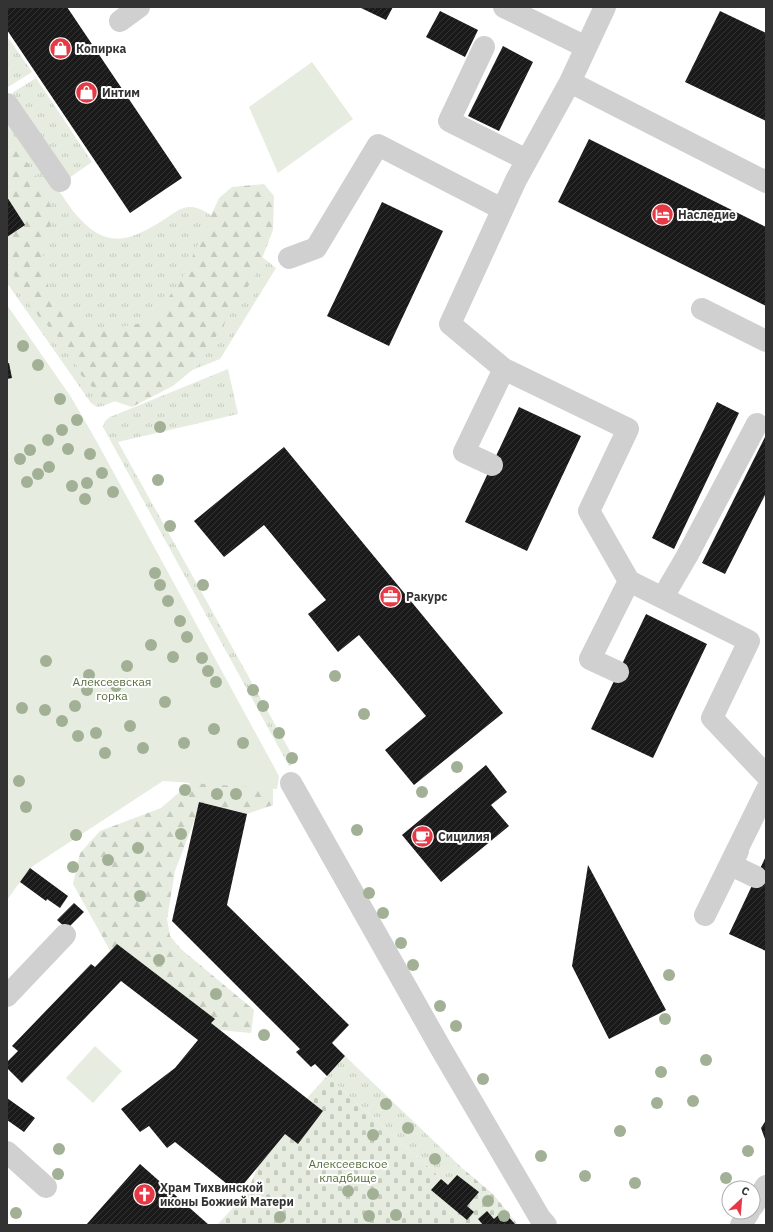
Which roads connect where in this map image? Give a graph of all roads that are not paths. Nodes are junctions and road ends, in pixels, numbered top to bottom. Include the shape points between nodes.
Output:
1 (139, 7) edge
2 (504, 7) edge
3 (605, 7) edge
4 (120, 21) dead end
5 (484, 47) dead end
6 (586, 47) junction
7 (570, 82) junction
8 (7, 104) edge
9 (527, 160) junction
10 (60, 181) dead end
11 (766, 182) edge
12 (502, 208) junction
13 (289, 258) dead end
14 (702, 309) dead end
15 (766, 341) edge
16 (504, 369) junction
17 (757, 424) dead end
18 (492, 465) dead end
19 (629, 581) junction
20 (663, 597) junction
21 (618, 672) dead end
22 (766, 775) edge
23 (291, 783) dead end
24 (766, 792) edge
25 (756, 877) dead end
26 (705, 916) dead end
27 (64, 935) dead end
28 (7, 996) edge
29 (7, 1152) edge
30 (46, 1188) dead end
31 (546, 1225) edge

1 - 4 lane
2 - 6 lane
3 - 6 lane
5 - 9 lane via 449,121
6 - 7 lane
7 - 9 lane
7 - 11 lane
8 - 10 lane
9 - 12 lane
12 - 13 lane via 378,145 316,248
12 - 16 lane via 450,324
14 - 15 lane
16 - 18 lane via 464,452
16 - 19 lane via 628,428 589,511
17 - 20 lane
19 - 20 lane
19 - 21 lane via 590,659
20 - 22 lane via 749,641 712,718
23 - 31 lane via 440,1047
24 - 25 lane via 731,866
24 - 26 lane
27 - 28 lane
29 - 30 lane

